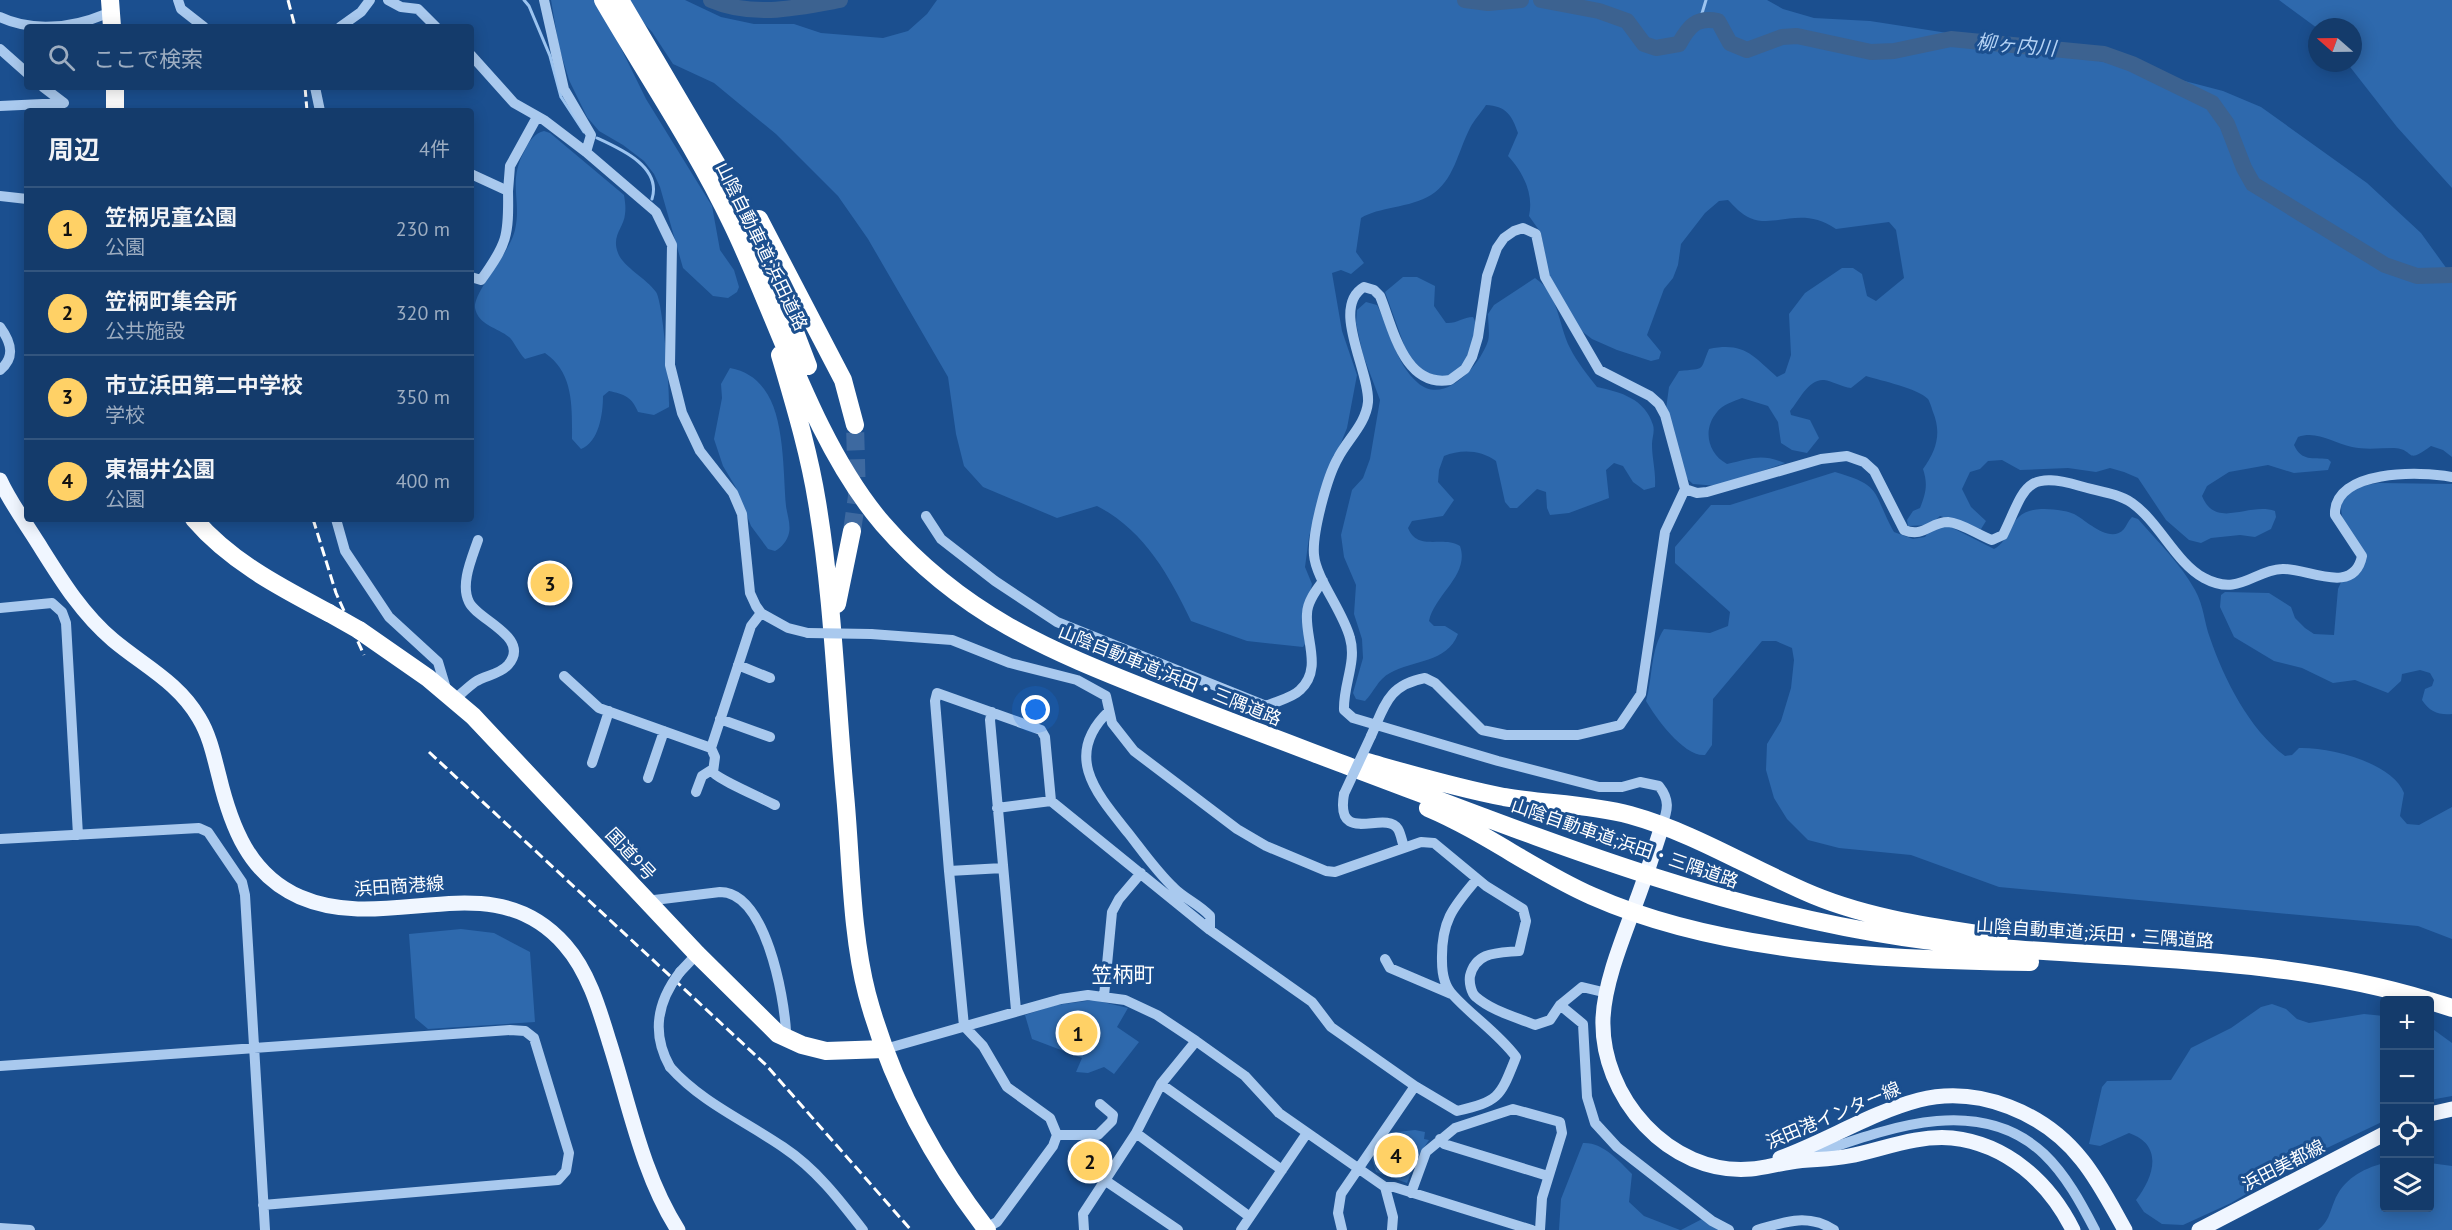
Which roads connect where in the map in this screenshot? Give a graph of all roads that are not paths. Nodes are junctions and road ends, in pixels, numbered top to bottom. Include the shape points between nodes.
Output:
1 (178, 0) edge
2 (370, 0) edge
3 (388, 0) edge
4 (544, 0) edge
5 (603, 0) edge
6 (620, 0) edge
7 (108, 14) edge
8 (0, 17) edge
9 (31, 24) edge
10 (76, 24) edge
11 (200, 24) edge
12 (344, 24) edge
13 (433, 24) edge
14 (626, 25) junction
15 (0, 50) edge
16 (474, 58) edge
17 (24, 70) edge
18 (665, 75) junction
19 (46, 90) edge
20 (316, 90) edge
21 (0, 106) edge
22 (64, 107) edge
23 (319, 108) edge
24 (537, 117) junction
25 (586, 152) junction
26 (474, 175) edge
27 (508, 191) junction
28 (0, 196) edge
29 (24, 199) edge
30 (749, 260) junction
31 (474, 278) edge
32 (0, 327) edge
33 (0, 370) edge
34 (855, 425) tunnel mouth
35 (840, 452) junction
36 (2452, 477) edge
37 (0, 480) edge
38 (1685, 489) junction
39 (926, 516) dead end
40 (24, 519) edge
41 (26, 522) edge
42 (197, 522) edge
43 (337, 522) edge
44 (852, 531) tunnel mouth
45 (478, 540) dead end
46 (1323, 581) junction
47 (0, 608) edge
48 (761, 613) junction
49 (833, 660) junction
50 (738, 665) junction
51 (564, 676) dead end
52 (770, 678) dead end
53 (451, 697) junction
54 (609, 711) junction
55 (1108, 711) junction
56 (992, 712) junction
57 (720, 719) junction
58 (1230, 722) junction
59 (1376, 724) junction
60 (664, 731) junction
61 (771, 737) dead end
62 (711, 748) junction
63 (592, 763) dead end
64 (1350, 767) junction
65 (713, 769) junction
66 (648, 778) dead end
67 (696, 792) dead end
68 (1051, 801) junction
69 (775, 805) dead end
70 (997, 808) junction
71 (1662, 826) junction
72 (78, 835) junction
73 (0, 839) edge
74 (1404, 847) junction
75 (1649, 866) dead end
76 (1003, 868) junction
77 (949, 871) junction
78 (1141, 873) junction
79 (1477, 879) junction
80 (1643, 883) dead end
81 (646, 901) junction
82 (1632, 913) junction
83 (1210, 930) junction
84 (2057, 952) junction
85 (697, 954) junction
86 (1385, 959) dead end
87 (2253, 967) junction
88 (1607, 993) junction
89 (1451, 994) junction
90 (1104, 996) junction
91 (2407, 996) edge
92 (2434, 1003) edge
93 (1560, 1005) junction
94 (2452, 1008) edge
95 (1016, 1010) junction
96 (964, 1026) junction
97 (786, 1031) dead end
98 (1196, 1041) junction
99 (885, 1049) junction
100 (254, 1050) junction
101 (0, 1066) edge
102 (1161, 1084) junction
103 (1415, 1086) junction
104 (1100, 1104) dead end
105 (2452, 1109) edge
106 (2434, 1113) edge
107 (1136, 1133) junction
108 (1307, 1133) junction
109 (1057, 1135) junction
110 (2380, 1137) edge
111 (1440, 1139) junction
112 (1793, 1162) junction
113 (1359, 1169) junction
114 (1282, 1170) junction
115 (1749, 1170) junction
116 (1548, 1176) junction
117 (1106, 1181) junction
118 (1385, 1187) junction
119 (1411, 1193) junction
120 (263, 1205) junction
121 (1250, 1217) junction
122 (0, 1228) edge
123 (986, 1229) edge
124 (30, 1230) edge
125 (265, 1230) edge
126 (678, 1230) edge
127 (863, 1230) edge
128 (1084, 1230) edge
129 (1178, 1230) edge
130 (1240, 1230) edge
131 (1342, 1230) edge
132 (1392, 1230) edge
133 (1532, 1230) edge
134 (1540, 1230) edge
135 (1729, 1230) edge
136 (1757, 1230) edge
137 (1834, 1230) edge
138 (2073, 1230) edge
139 (2095, 1230) edge
140 (2126, 1230) edge
141 (2199, 1230) edge

1 - 11 street via 181,9
2 - 12 street
3 - 13 street via 418,9
4 - 25 street via 564,89 591,135
5 - 14 highway, 山陰自動車道;浜田道路
6 - 14 highway, 山陰自動車道;浜田道路
7 - 10 street
8 - 9 street
14 - 18 highway, 山陰自動車道;浜田道路
14 - 30 highway, 山陰自動車道;浜田道路
15 - 17 street
16 - 24 street via 514,103
18 - 34 highway via 716,146 760,220 843,380
18 - 35 highway, 山陰自動車道;浜田道路 via 752,229
19 - 22 street
20 - 23 street
21 - 22 street
24 - 25 street
24 - 27 street via 510,166
25 - 48 street via 657,212 672,245 670,365 679,403 700,451 733,493 742,514 750,593
26 - 27 street
27 - 31 street via 509,229 502,250 481,280
28 - 29 street
30 - 35 highway, 山陰自動車道;浜田道路
30 - 49 highway via 768,312 806,447 825,552
32 - 33 street via 9,340 11,352
35 - 58 highway, 山陰自動車道;浜田・三隅道路 via 903,547 974,607 1033,642
36 - 38 street via 2429,474 2373,479 2350,485 2341,493 2335,515 2362,556 2358,567 2344,576 2327,579 2284,568 2249,582 2229,585 2203,578 2131,503 2057,480 2039,480 2030,485 2003,535 1992,540 1950,522 1921,533 1904,530 1874,471 1864,462 1847,456 1821,459 1707,492
37 - 40 main road, 浜田商港線
38 - 46 street via 1659,404 1599,370 1545,277 1536,234 1523,228 1514,231 1497,248 1487,276 1472,357 1465,369 1450,380 1432,380 1410,366 1380,296 1369,287 1356,292 1350,323 1368,404 1333,468 1316,525 1314,557
38 - 59 street via 1665,532 1641,694 1620,725 1578,735 1506,735 1482,730 1435,683 1425,678 1399,686
39 - 46 street via 941,539 1057,622 1266,706 1303,688 1313,652 1307,632 1307,611
41 - 126 main road, 浜田商港線 via 91,619 185,696 210,743 238,838 255,863 275,882 296,896 327,908 358,911 462,901 492,903 544,925 565,945 584,972 602,1015 652,1178
42 - 53 highway, 国道9号, bridge via 251,569 359,630
43 - 53 street via 345,551 389,617 438,662
44 - 49 highway via 838,596
45 - 53 street via 465,590 469,604 506,634 512,656 498,672
46 - 59 street via 1350,639 1352,655 1344,710 1353,718
47 - 72 street via 52,603 62,612 66,623
48 - 50 street via 751,626
48 - 55 street, bridge via 788,628 808,633 952,640 1010,663 1077,680 1106,696
49 - 99 highway via 862,962 867,993
50 - 52 street
50 - 57 street
51 - 54 street via 591,702
53 - 81 highway, 国道9号
54 - 60 street
54 - 63 street
55 - 74 street via 1112,723 1134,751 1237,829 1266,846 1326,872
55 - 83 street via 1087,738 1088,769 1097,793 1175,890 1210,916
56 - 68 street via 1043,733
56 - 70 street
56 - 77 street via 937,693
57 - 61 street
57 - 62 street
58 - 64 highway, 山陰自動車道;浜田・三隅道路
58 - 71 highway via 1453,787 1594,807
59 - 71 street via 1599,787 1640,782 1659,786 1667,796 1668,810
59 - 74 street, bridge via 1344,794 1342,808 1347,818 1366,826 1392,824 1398,828
60 - 62 street
60 - 66 street
62 - 65 street via 715,757
64 - 82 highway via 1569,885
64 - 84 highway, 山陰自動車道;浜田・三隅道路 via 1593,857 1735,902 1901,937
65 - 67 street via 702,776
65 - 69 street via 717,778
68 - 70 street
68 - 78 street
70 - 76 street
71 - 75 main road
71 - 84 highway via 1698,839 1815,896 1863,911 2012,939
72 - 73 street
72 - 100 street via 199,828 208,832 242,882 245,895
74 - 79 street via 1434,843
76 - 77 street
76 - 95 street
77 - 96 street
78 - 83 street
78 - 90 street via 1112,912
79 - 89 street via 1456,903 1441,934 1442,977
79 - 93 street via 1523,909 1526,921 1519,951 1480,957 1469,979 1474,995 1535,1025 1550,1020
80 - 82 main road, 浜田港インター線
81 - 85 highway, 国道9号
81 - 97 street via 720,892 738,898 758,924 772,955
82 - 87 highway via 1773,945 1851,955
82 - 88 main road, 浜田港インター線
83 - 103 street via 1312,1002 1330,1027
84 - 87 highway, 山陰自動車道;浜田・三隅道路
85 - 99 highway, 国道9号 via 778,1034 826,1051
85 - 127 street, bridge via 664,998 658,1021 660,1043 670,1066 689,1086 808,1166
86 - 89 street via 1390,968
87 - 91 highway, 山陰自動車道;浜田・三隅道路 via 2318,975
88 - 93 street via 1582,987
88 - 115 main road, 浜田港インター線 via 1603,1020 1610,1068 1631,1109 1646,1128 1686,1155 1726,1168
89 - 103 street via 1516,1057 1501,1093 1484,1104 1456,1111
90 - 95 street via 1072,997
90 - 98 street via 1146,1009
92 - 94 highway, 山陰自動車道;浜田・三隅道路
93 - 135 street via 1583,1024 1587,1097 1595,1123 1617,1147
95 - 96 street
96 - 99 street
96 - 109 street via 983,1046 1007,1087 1050,1118
98 - 102 street
98 - 108 street via 1245,1076 1272,1107
99 - 123 highway via 927,1140
100 - 101 street
100 - 120 street
100 - 120 street via 525,1031 537,1044 569,1153 566,1171 552,1182
102 - 107 street
102 - 114 street
103 - 113 street
104 - 109 street via 1113,1115 1098,1135
105 - 106 main road
107 - 117 street
107 - 121 street
108 - 113 street
108 - 114 street
109 - 123 street via 997,1222
110 - 141 main road, 浜田美都線
111 - 116 street via 1444,1144
111 - 116 street via 1455,1128 1513,1109 1560,1122 1562,1133
111 - 119 street via 1426,1152
112 - 115 main road, 浜田港インター線
112 - 138 main road, 浜田港インター線 via 1851,1156 1918,1138 1966,1141 2017,1161 2045,1187
112 - 139 street via 1906,1125 1954,1119 1978,1122 2024,1140 2042,1152 2059,1171
113 - 118 street
113 - 131 street via 1339,1200
114 - 121 street
115 - 140 main road, 浜田港インター線 via 1918,1100 1973,1097 2018,1110 2054,1131 2083,1160
116 - 134 street
117 - 128 street via 1083,1214
117 - 129 street
118 - 119 street
118 - 132 street via 1393,1217
119 - 133 street
120 - 125 street
121 - 130 street
122 - 124 street
136 - 137 street via 1796,1219 1819,1221

